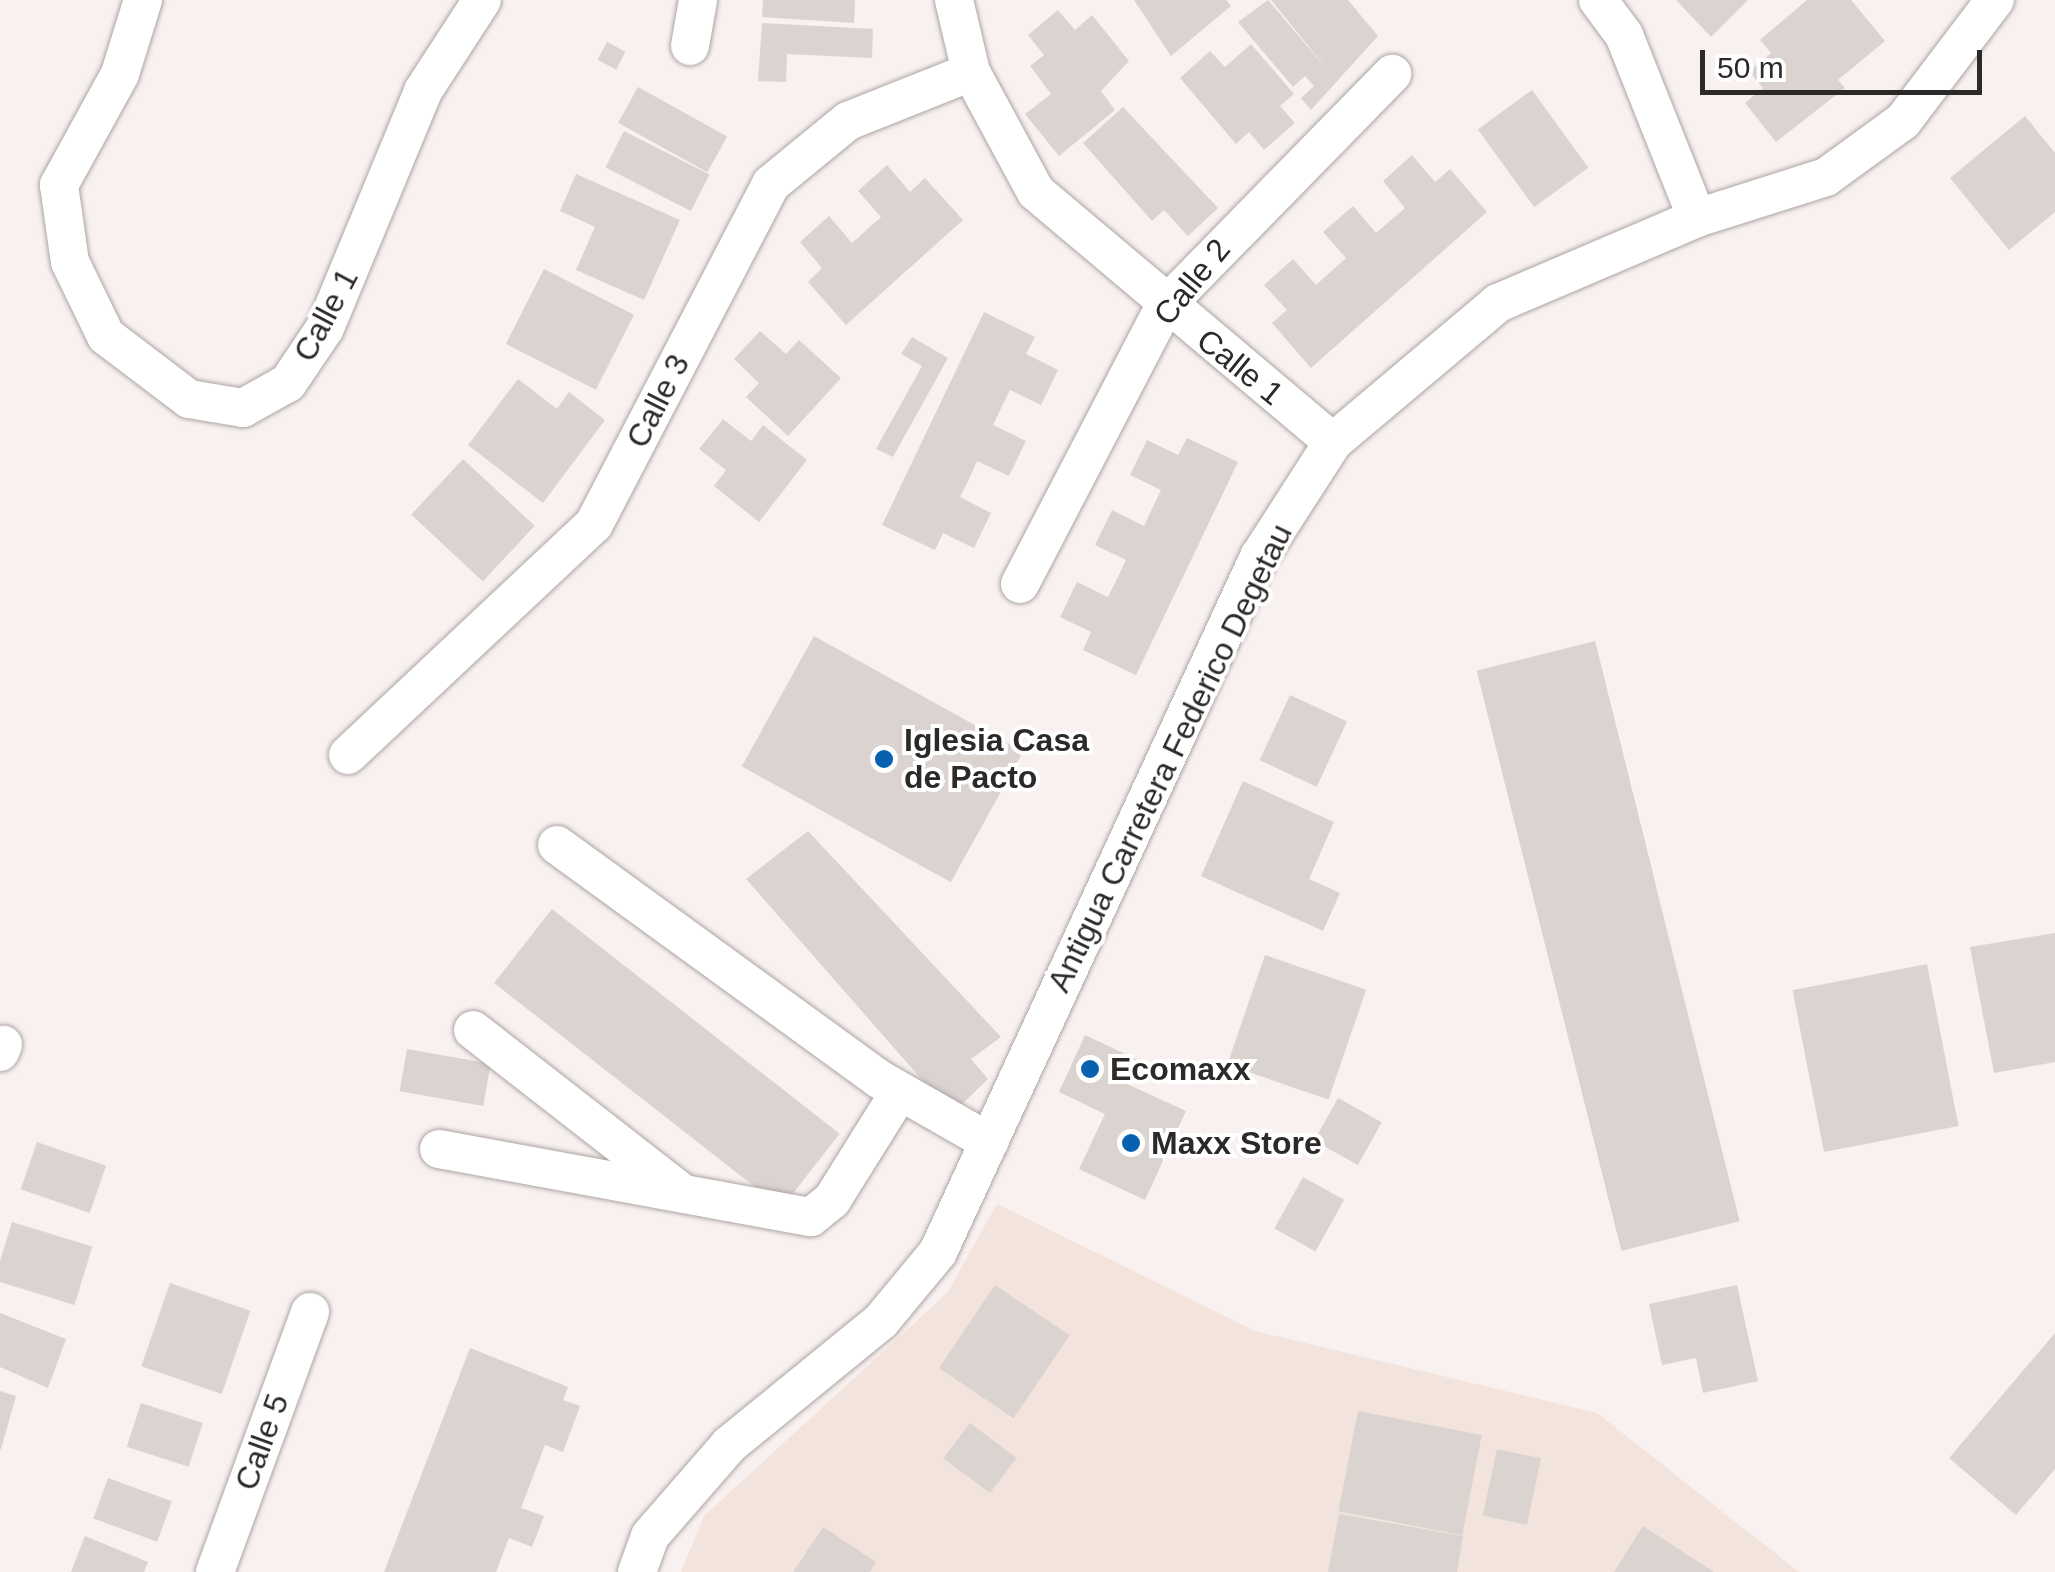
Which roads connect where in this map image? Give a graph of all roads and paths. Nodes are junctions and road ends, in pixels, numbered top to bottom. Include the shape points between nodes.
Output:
1 (143, 0) edge
2 (482, 0) edge
3 (698, 0) edge
4 (954, 0) edge
5 (1598, 0) edge
6 (1995, 0) edge
7 (690, 46) dead end
8 (971, 72) junction
9 (1392, 74) dead end
10 (1697, 218) junction
11 (1164, 306) junction
12 (1333, 442) junction
13 (1020, 584) dead end
14 (348, 755) dead end
15 (557, 845) dead end
16 (473, 1030) dead end
17 (900, 1091) junction
18 (988, 1142) junction
19 (439, 1148) dead end
20 (686, 1196) junction
21 (310, 1312) dead end
22 (215, 1572) edge
23 (637, 1572) edge

1 - 2 street, Calle 1 via 120,74 58,185 70,262 106,336 189,399 244,408 288,383 326,328 423,90
3 - 7 street
4 - 8 street, Calle 1
5 - 10 street via 1624,35
6 - 10 street, Antigua Carretera Federico Degetau via 1903,122 1826,177
8 - 11 street, Calle 1 via 1036,192
8 - 14 street, Calle 3 via 848,121 771,184 594,524
9 - 11 street, Calle 2
10 - 12 street, Antigua Carretera Federico Degetau via 1498,303
11 - 12 street, Calle 1
11 - 13 street, Calle 2
12 - 18 street, Antigua Carretera Federico Degetau via 1259,557
15 - 17 street
16 - 20 street
17 - 18 street
17 - 20 street via 832,1200 811,1217
18 - 23 street, Antigua Carretera Federico Degetau via 938,1252 893,1307 729,1445 650,1536
19 - 20 street
21 - 22 street, Calle 5

